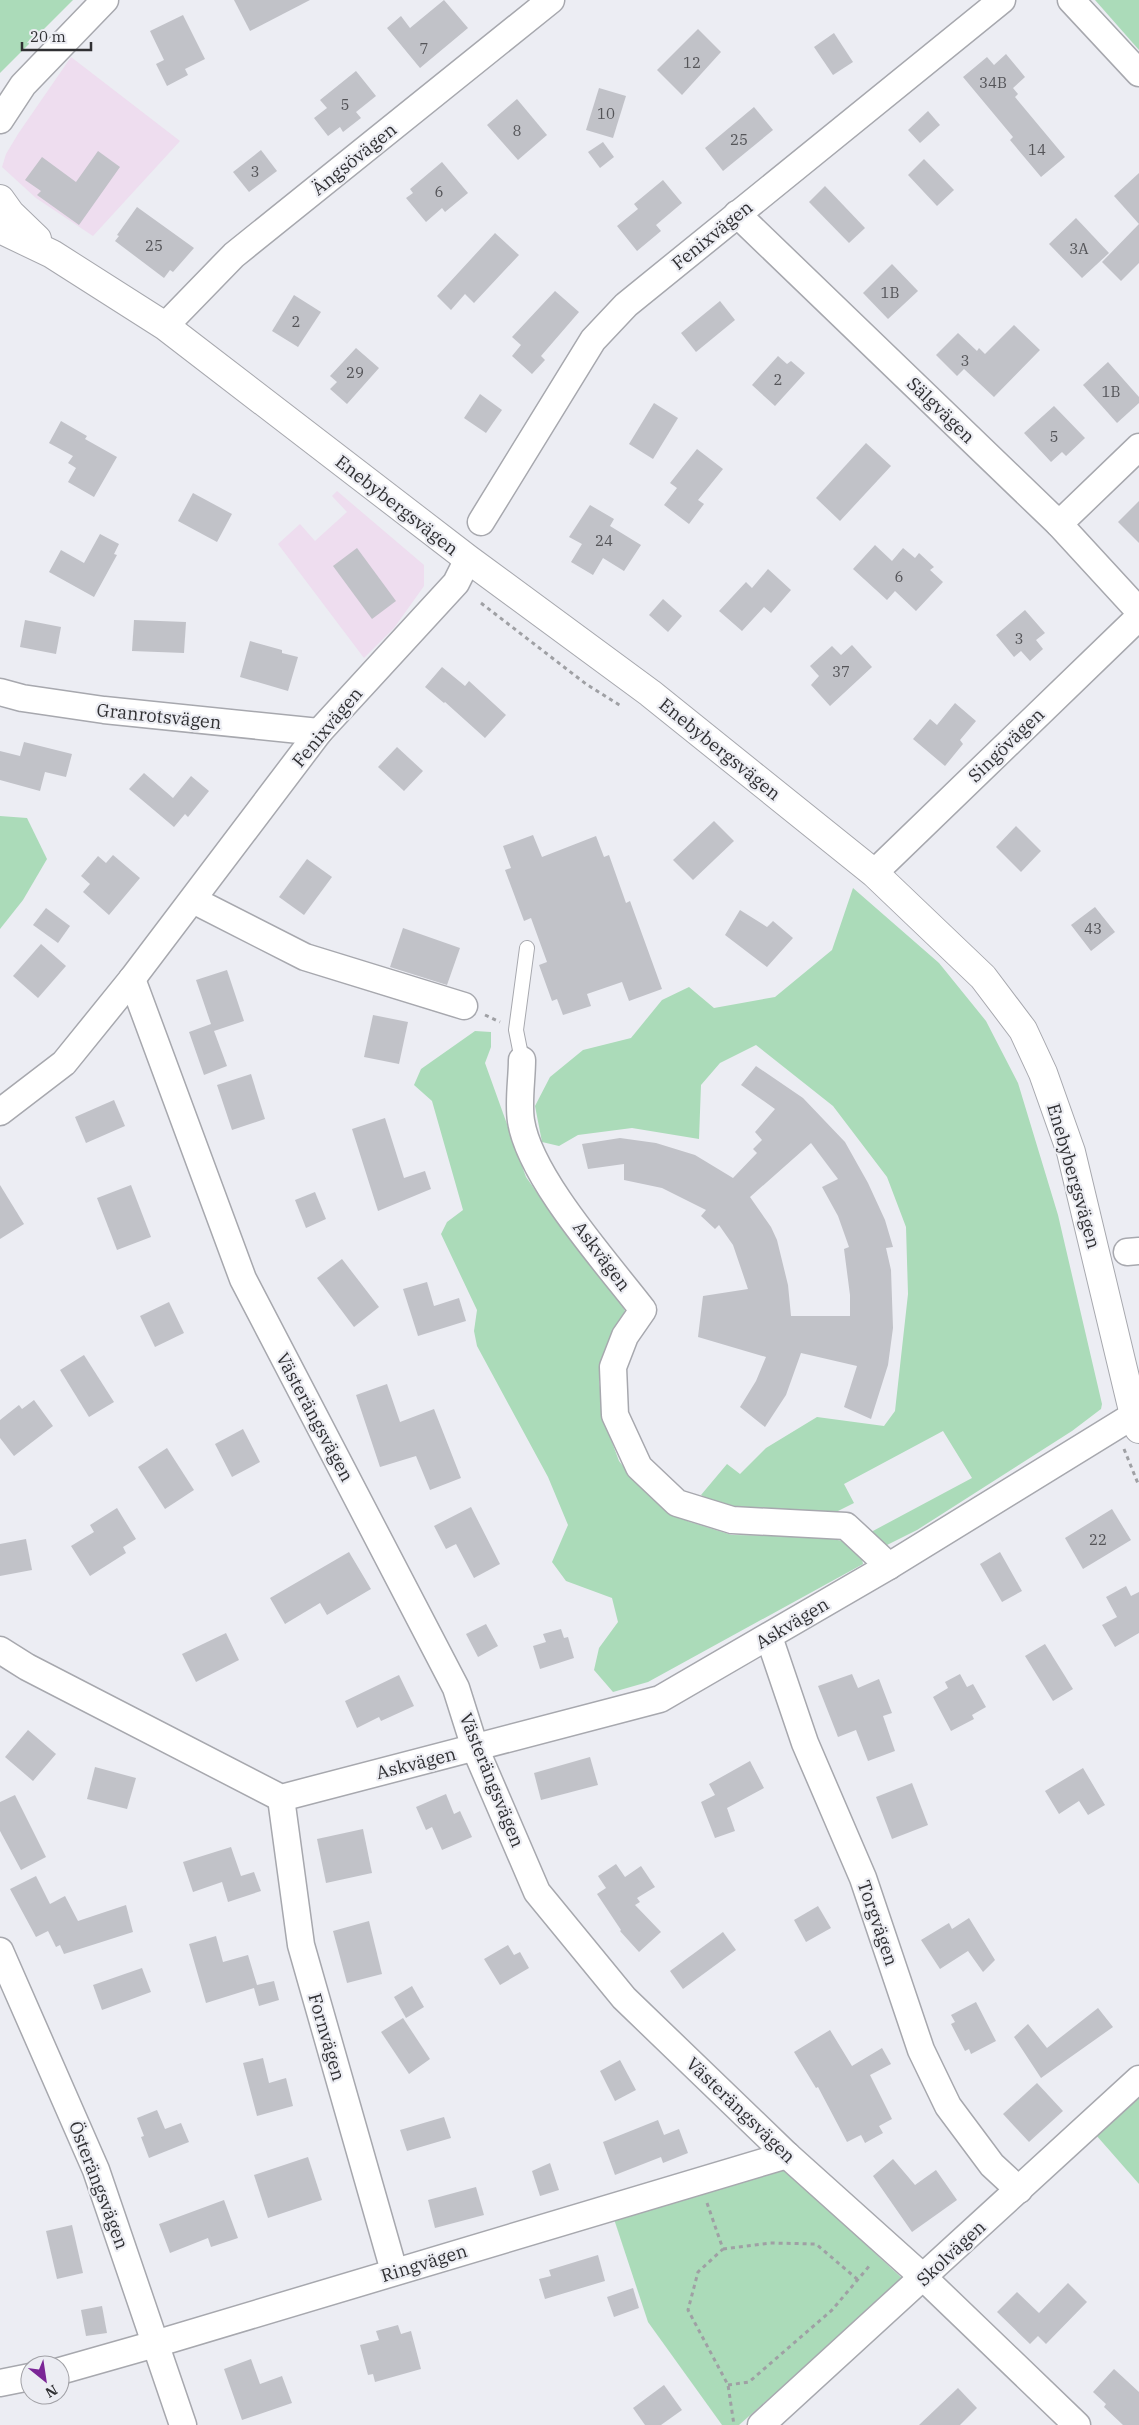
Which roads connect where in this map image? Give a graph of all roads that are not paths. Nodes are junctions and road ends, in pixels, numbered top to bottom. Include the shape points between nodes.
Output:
1 (104, 0) edge
2 (551, 0) edge
3 (1002, 0) edge
4 (1071, 0) edge
5 (1139, 73) edge
6 (23, 85) junction
7 (0, 98) edge
8 (0, 120) edge
9 (0, 199) edge
10 (737, 214) junction
11 (0, 229) edge
12 (52, 254) junction
13 (165, 326) junction
14 (1139, 448) edge
15 (480, 522) dead end
16 (1059, 524) junction
17 (462, 571) junction
18 (1139, 611) edge
19 (1139, 618) edge
20 (0, 692) edge
21 (319, 732) junction
22 (874, 873) junction
23 (193, 900) junction
24 (527, 948) dead end
25 (132, 979) junction
26 (464, 1006) road end
27 (522, 1060) joint
28 (0, 1112) edge
29 (1129, 1423) edge
30 (888, 1566) junction
31 (769, 1637) junction
32 (0, 1650) edge
33 (475, 1748) junction
34 (281, 1798) junction
35 (0, 1951) edge
36 (1139, 2079) edge
37 (787, 2155) junction
38 (1019, 2190) junction
39 (394, 2271) junction
40 (924, 2278) junction
41 (155, 2344) junction
42 (70, 2368) edge
43 (20, 2379) edge
44 (0, 2383) edge
45 (183, 2425) edge
46 (761, 2425) edge
47 (1077, 2425) edge

1 - 6 street
2 - 13 street, Ängsövägen via 234,255
3 - 10 street, Fenixvägen
4 - 5 street
6 - 7 street
6 - 8 street
9 - 12 main road, Enebybergsvägen
10 - 15 street, Fenixvägen via 626,305 594,340
10 - 16 street, Sälgvägen
11 - 12 main road, Enebybergsvägen
12 - 13 main road, Enebybergsvägen
13 - 17 main road, Enebybergsvägen
14 - 16 street
16 - 18 street, Sälgvägen
17 - 21 street, Fenixvägen
17 - 22 main road, Enebybergsvägen via 650,693
19 - 22 street, Singövägen
20 - 21 street, Granrotsvägen via 104,710
21 - 23 street, Fenixvägen
22 - 29 main road, Enebybergsvägen via 983,977 1023,1030 1043,1073 1071,1152
23 - 25 street, Fenixvägen
23 - 26 street via 305,957
24 - 27 lane via 516,1030
25 - 28 street, Fenixvägen via 64,1063
25 - 33 street, Västerängsvägen via 243,1279 456,1688
27 - 30 street, Askvägen via 522,1121 535,1161 561,1202 643,1310 625,1336 613,1367 615,1416 639,1468 677,1503 732,1520 846,1526
29 - 30 street, Askvägen
30 - 31 street, Askvägen
31 - 33 street, Askvägen via 660,1699
31 - 38 street, Torgvägen via 805,1743 863,1878 921,2050 948,2106 992,2166
32 - 34 street
33 - 34 street, Askvägen
33 - 37 street, Västerängsvägen via 537,1892 624,1998
34 - 39 street, Fornvägen via 301,1945
35 - 41 street, Österängsvägen via 96,2170
36 - 38 street, Skolvägen
37 - 39 street, Ringvägen
37 - 40 street, Västerängsvägen
38 - 40 street, Skolvägen
39 - 41 street, Ringvägen
40 - 46 street, Skolvägen
40 - 47 street, Västerängsvägen
41 - 42 street, Ringvägen
41 - 45 street, Österängsvägen
43 - 44 street

